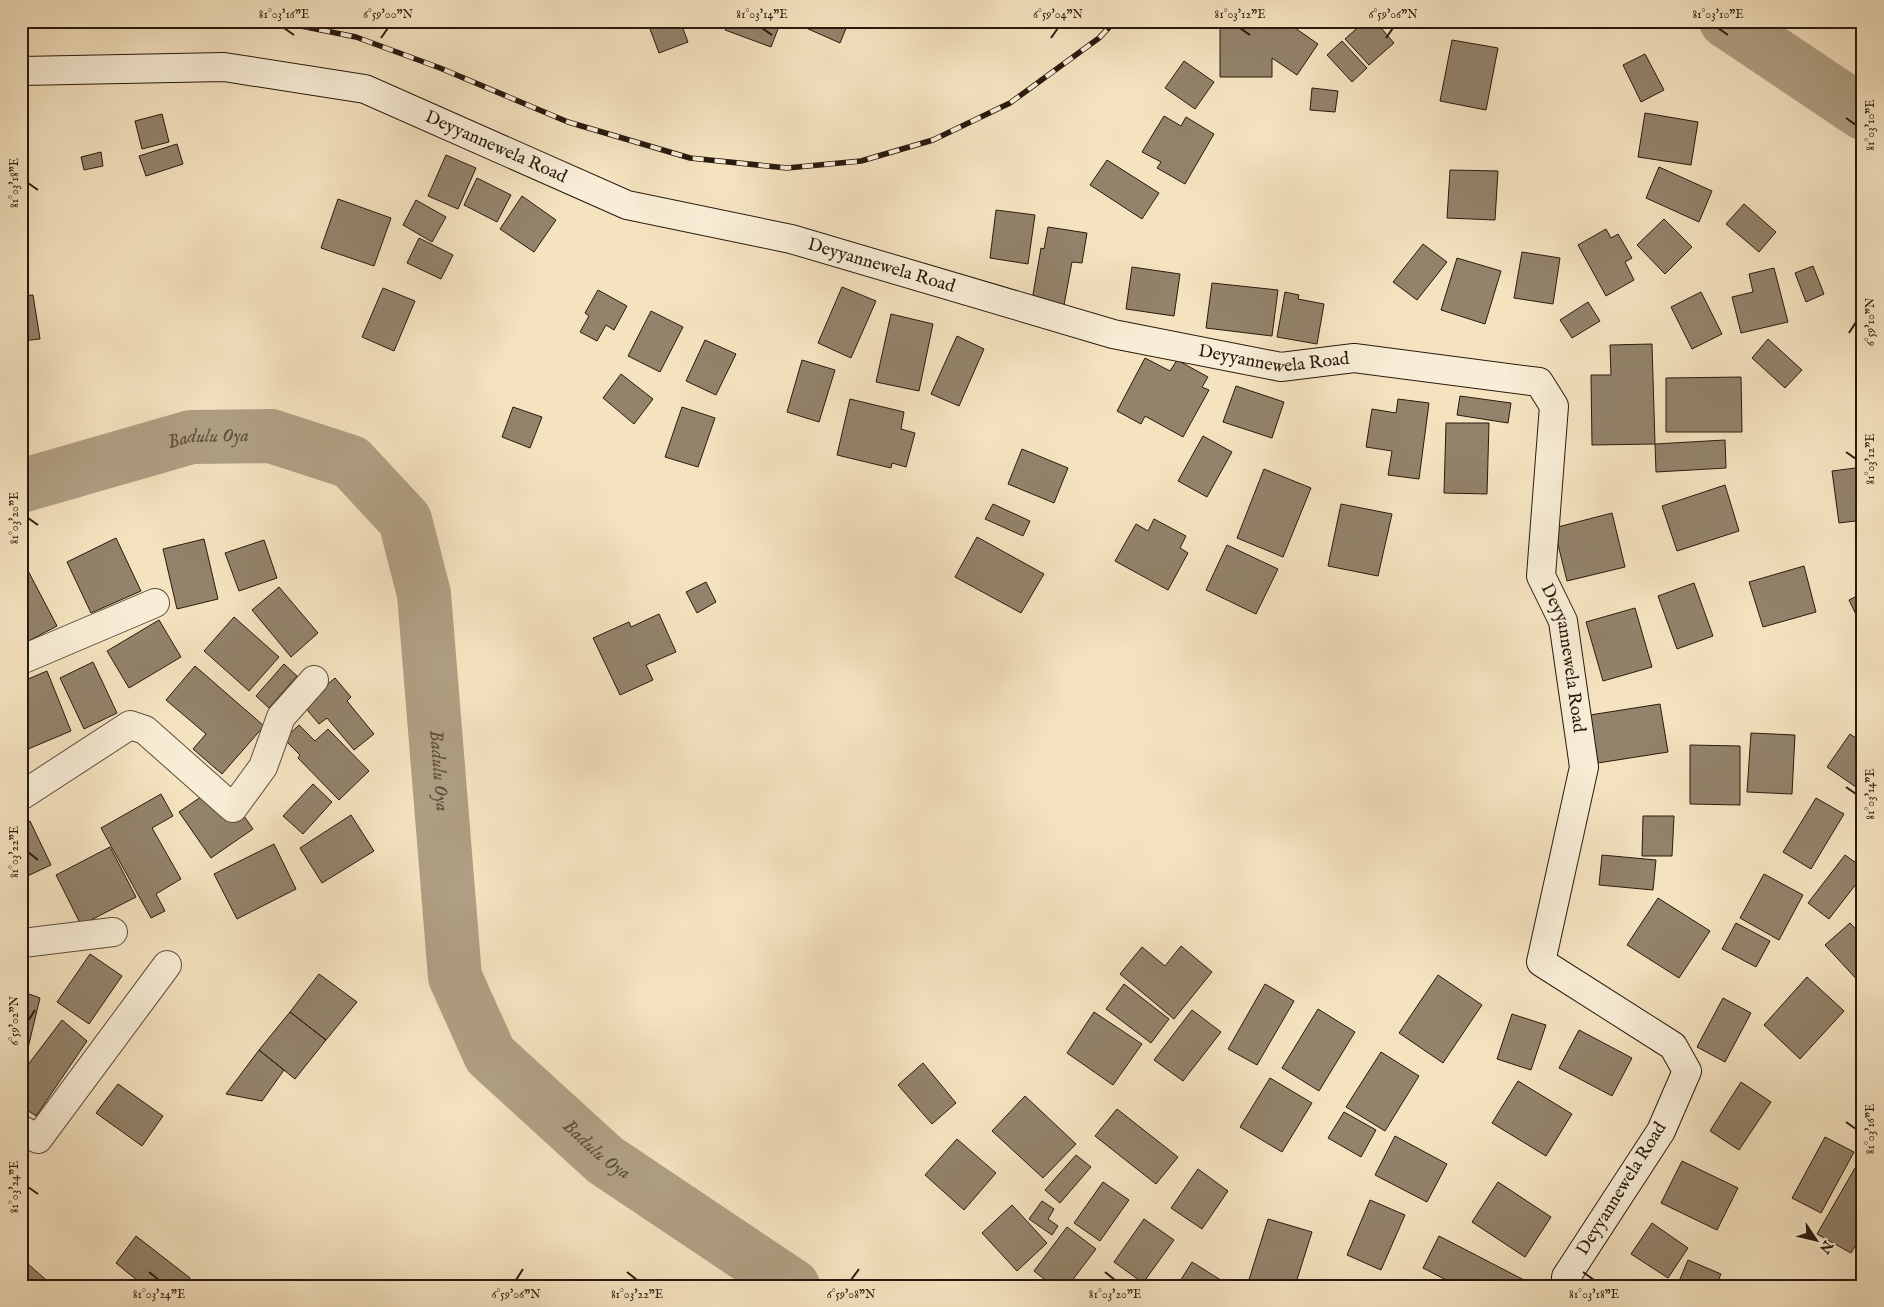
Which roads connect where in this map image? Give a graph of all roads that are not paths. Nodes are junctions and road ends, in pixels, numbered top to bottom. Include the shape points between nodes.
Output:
1 (21, 72) edge
2 (155, 602) dead end
3 (21, 660) edge
4 (314, 680) dead end
5 (21, 796) edge
6 (113, 932) dead end
7 (21, 942) edge
8 (167, 965) dead end
9 (21, 1130) edge
10 (1566, 1286) edge

1 - 10 street, Deyyannewela Road via 224,67 365,89 627,205 791,239 1112,334 1281,367 1354,358 1539,382 1554,406 1541,576 1563,621 1584,767 1541,962 1673,1046 1687,1071 1661,1131 1566,1277
2 - 3 street
4 - 5 street via 281,717 263,767 233,808 145,730 130,725
6 - 7 street
8 - 9 street via 38,1139

